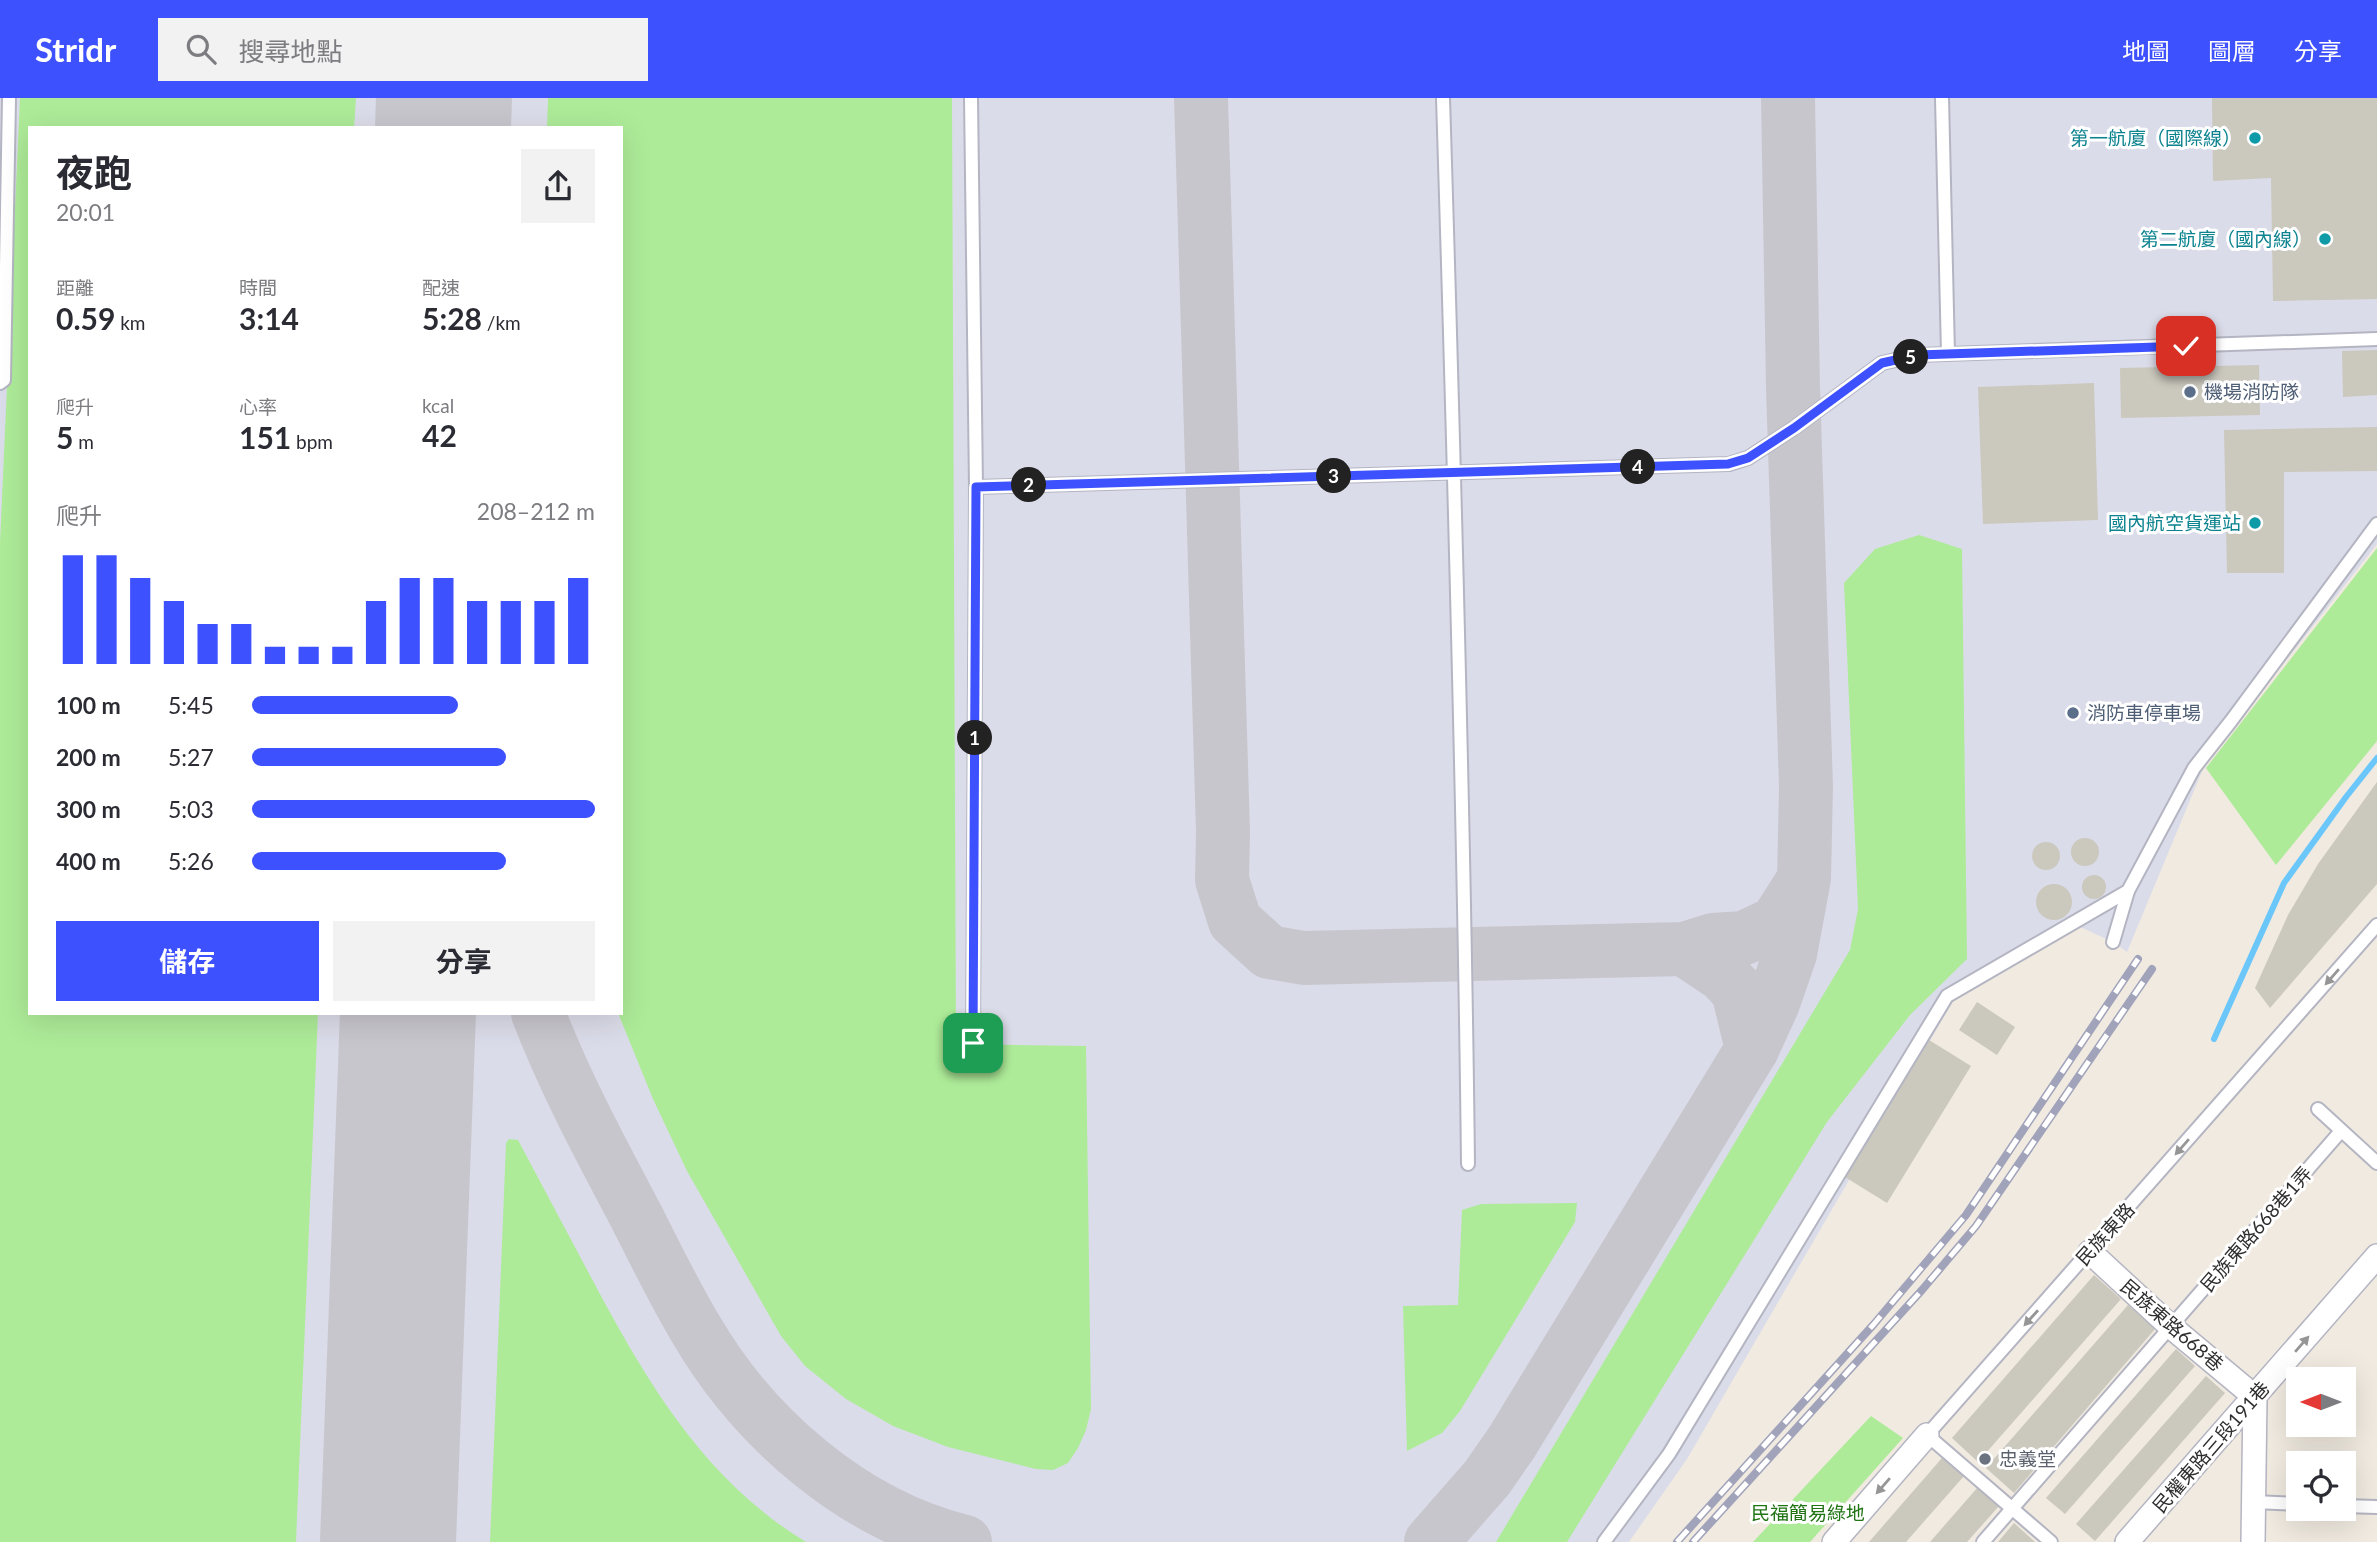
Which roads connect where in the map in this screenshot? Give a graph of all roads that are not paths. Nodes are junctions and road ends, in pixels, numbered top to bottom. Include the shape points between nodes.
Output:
1 (9, 98) edge
2 (971, 98) edge
3 (1443, 98) edge
4 (1942, 98) edge
5 (2377, 339) edge
6 (1948, 354) junction
7 (0, 383) edge
8 (1454, 472) junction
9 (976, 487) junction
10 (2377, 524) edge
11 (2128, 891) junction
12 (2377, 925) edge
13 (2113, 942) dead end
14 (973, 1043) dead end
15 (2318, 1110) dead end
16 (2341, 1131) junction
17 (2377, 1163) edge
18 (1468, 1164) dead end
19 (2090, 1252) junction
20 (2377, 1256) edge
21 (2170, 1326) junction
22 (2255, 1397) junction
23 (1927, 1435) junction
24 (2254, 1502) junction
25 (2286, 1503) edge
26 (2356, 1506) edge
27 (2377, 1507) edge
28 (2011, 1509) junction
29 (1604, 1542) edge
30 (1834, 1542) edge
31 (1983, 1542) edge
32 (2052, 1542) edge
33 (2127, 1542) edge
34 (2253, 1542) edge

1 - 7 lane via 4,380
2 - 9 lane
3 - 8 lane
4 - 6 lane
5 - 6 lane
6 - 8 lane via 1882,363 1794,428 1748,458 1728,464
8 - 9 lane
8 - 18 lane
9 - 14 lane
10 - 11 lane via 2193,768
11 - 13 lane
11 - 29 lane via 1947,996 1669,1454
12 -> 19 lane, 民族東路
15 - 16 lane
16 - 17 lane
16 - 21 lane, 民族東路668巷1弄
19 - 21 street, 民族東路668巷
19 -> 23 lane, 民族東路
22 -> 20 street, 民權東路三段191巷
21 - 22 street, 民族東路668巷
21 - 28 lane, 民族東路668巷1弄
22 - 24 street
22 - 33 street, 民權東路三段191巷
23 - 28 lane
23 -> 30 street, 民族東路
24 - 25 lane
24 - 34 street
26 - 27 lane
28 - 31 lane, 民族東路668巷1弄
28 - 32 lane

